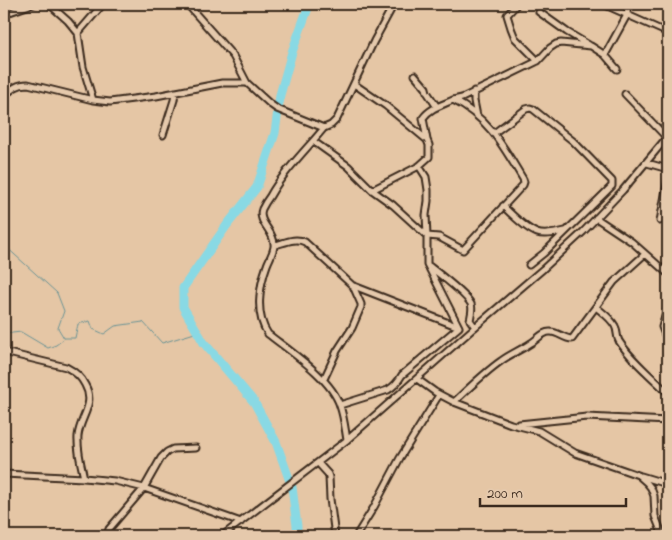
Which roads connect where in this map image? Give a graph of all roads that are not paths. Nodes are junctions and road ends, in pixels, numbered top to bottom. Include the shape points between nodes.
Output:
1 (12, 4) edge
2 (33, 4) edge
3 (49, 4) edge
4 (103, 4) edge
5 (187, 4) edge
6 (394, 4) edge
7 (517, 4) edge
8 (603, 4) edge
9 (628, 4) edge
10 (11, 11) junction
11 (539, 12) dead end
12 (4, 14) edge
13 (627, 16) junction
14 (668, 22) edge
15 (666, 32) edge
16 (78, 33) junction
17 (591, 46) junction
18 (605, 55) junction
19 (538, 61) junction
20 (617, 69) dead end
21 (415, 75) dead end
22 (247, 84) junction
23 (354, 84) junction
24 (474, 91) junction
25 (174, 92) junction
26 (625, 94) dead end
27 (4, 96) edge
28 (92, 100) junction
29 (453, 100) junction
30 (437, 107) junction
31 (477, 116) junction
32 (324, 128) junction
33 (494, 133) junction
34 (163, 135) dead end
35 (667, 137) edge
36 (427, 140) junction
37 (314, 141) junction
38 (646, 163) junction
39 (419, 166) junction
40 (668, 169) edge
41 (668, 179) edge
42 (372, 190) junction
43 (503, 206) junction
44 (584, 213) junction
45 (594, 220) junction
46 (660, 221) dead end
47 (565, 231) junction
48 (427, 236) junction
49 (275, 245) junction
50 (645, 254) junction
51 (426, 264) junction
52 (529, 265) dead end
53 (668, 274) edge
54 (353, 286) junction
55 (596, 306) junction
56 (668, 306) edge
57 (460, 327) junction
58 (475, 327) junction
59 (668, 343) edge
60 (4, 352) edge
61 (324, 379) junction
62 (417, 379) junction
63 (668, 392) edge
64 (439, 395) junction
65 (454, 402) junction
66 (340, 405) junction
67 (668, 421) edge
68 (511, 424) junction
69 (347, 440) junction
70 (196, 448) dead end
71 (318, 463) junction
72 (668, 470) edge
73 (4, 474) edge
74 (638, 475) junction
75 (84, 478) junction
76 (144, 488) junction
77 (241, 522) junction
78 (107, 536) edge
79 (222, 536) edge
80 (336, 536) edge
81 (356, 536) edge
82 (663, 536) edge

1 - 10 street
2 - 10 street
3 - 16 street
4 - 16 street
5 - 22 street via 234,56
6 - 23 street
7 - 19 street via 508,15 511,28
8 - 13 street
9 - 13 street
10 - 12 street
11 - 17 street
13 - 15 street
13 - 18 street
14 - 15 street
16 - 28 street
17 - 18 street
17 - 19 street via 556,44
18 - 20 street
19 - 24 street
21 - 30 street
22 - 25 street via 222,83
22 - 32 street via 277,109
23 - 32 street via 337,120
23 - 36 street
24 - 29 street
24 - 31 street
25 - 28 street via 110,102
25 - 34 street
26 - 35 street
27 - 28 street via 16,86 28,84
29 - 30 street
29 - 31 street
30 - 36 street via 423,118
31 - 33 street
32 - 37 street
33 - 43 street via 524,182
33 - 44 street via 526,109 533,108 574,141 612,181 612,186
35 - 38 street
36 - 39 street via 429,157
37 - 42 street via 348,166
37 - 49 street via 281,178 262,210 262,219
38 - 40 street
38 - 45 street
39 - 42 street
39 - 48 street via 426,177 428,190
41 - 46 street
42 - 48 street
43 - 47 street via 538,234
43 - 48 street via 463,250 440,238
44 - 45 street
44 - 47 street
45 - 50 street via 632,242
45 - 58 street
47 - 52 street
48 - 51 street
49 - 54 street via 300,239
49 - 61 street via 260,292 263,326 268,334
50 - 53 street
50 - 55 street via 614,282
51 - 57 street
51 - 58 street via 469,301 472,308 470,322
54 - 57 street
54 - 61 street via 362,307
55 - 63 street via 615,325 619,341 635,362
55 - 65 street via 572,339 549,331 543,334 501,361
56 - 59 street via 662,327
57 - 66 street via 388,390
58 - 62 street
60 - 75 street via 66,367 85,384 90,401 78,437
61 - 66 street
62 - 64 street
62 - 69 street
64 - 65 street
64 - 81 street
65 - 68 street
66 - 69 street
67 - 68 street via 587,417
68 - 74 street via 539,431 575,452
69 - 71 street
70 - 76 street via 167,452
71 - 77 street
71 - 80 street via 330,477
72 - 74 street via 664,483
73 - 75 street
74 - 82 street via 651,488 655,516
75 - 76 street
76 - 77 street
76 - 78 street via 109,529
77 - 79 street

